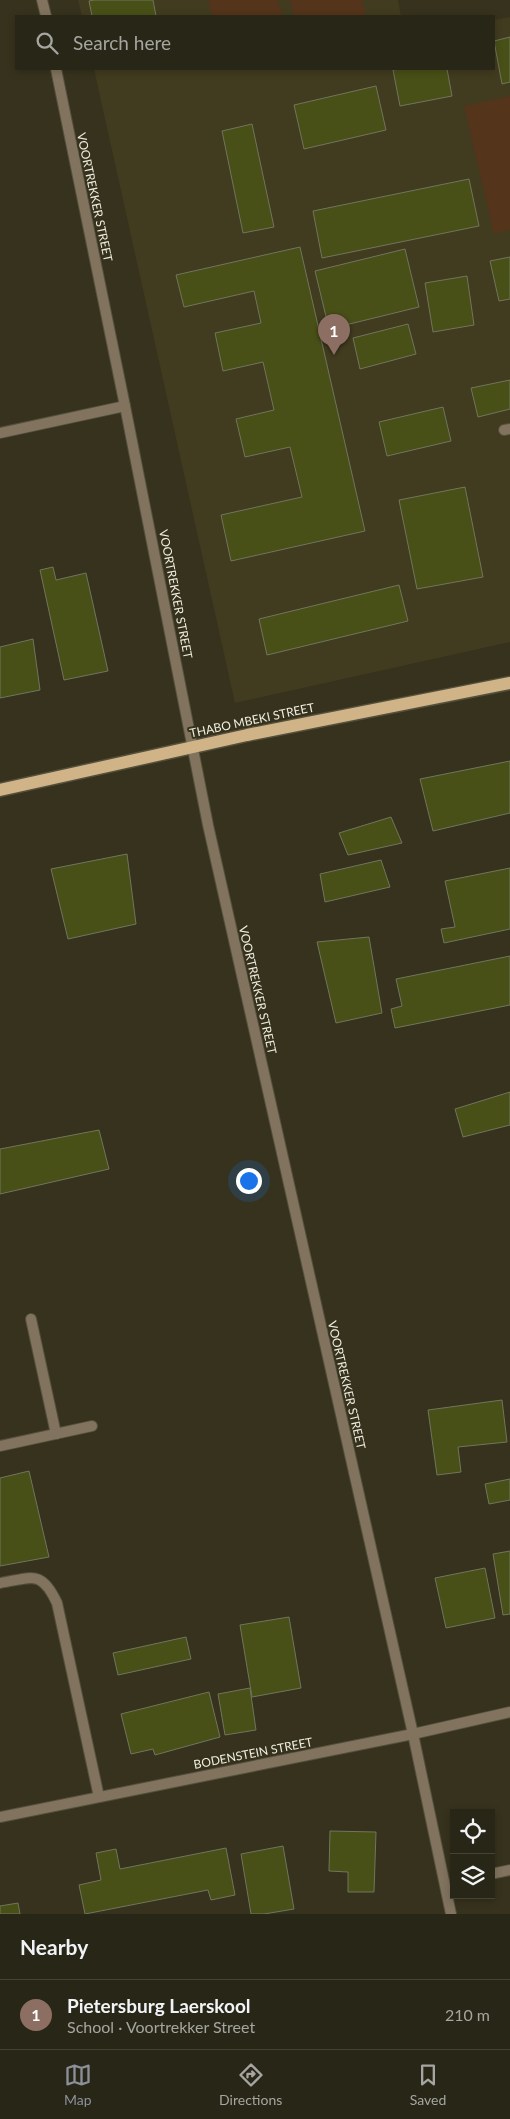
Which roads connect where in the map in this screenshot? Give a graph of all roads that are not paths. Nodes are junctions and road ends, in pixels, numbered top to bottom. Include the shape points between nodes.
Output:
1 (42, 0) edge
2 (46, 15) edge
3 (56, 70) edge
4 (125, 406) junction
5 (0, 433) edge
6 (510, 683) edge
7 (192, 747) junction
8 (0, 790) edge
9 (31, 1319) dead end
10 (92, 1426) dead end
11 (56, 1434) junction
12 (0, 1446) edge
13 (0, 1583) edge
14 (510, 1712) edge
15 (413, 1734) junction
16 (99, 1797) junction
17 (0, 1816) edge
18 (510, 1870) edge
19 (495, 1873) edge
20 (449, 1883) edge
21 (451, 1914) edge

1 - 2 street
3 - 4 street, VOORTREKKER STREET
4 - 5 street
4 - 7 street, VOORTREKKER STREET
6 - 7 main road, THABO MBEKI STREET
7 - 8 main road, THABO MBEKI STREET
7 - 15 street, VOORTREKKER STREET
9 - 11 street
10 - 11 street
11 - 12 street
13 - 16 street via 35,1578 44,1581 57,1603
14 - 15 street, BODENSTEIN STREET
15 - 16 street, BODENSTEIN STREET
15 - 20 street, VOORTREKKER STREET
16 - 17 street, BODENSTEIN STREET
18 - 19 street
20 - 21 street, VOORTREKKER STREET

